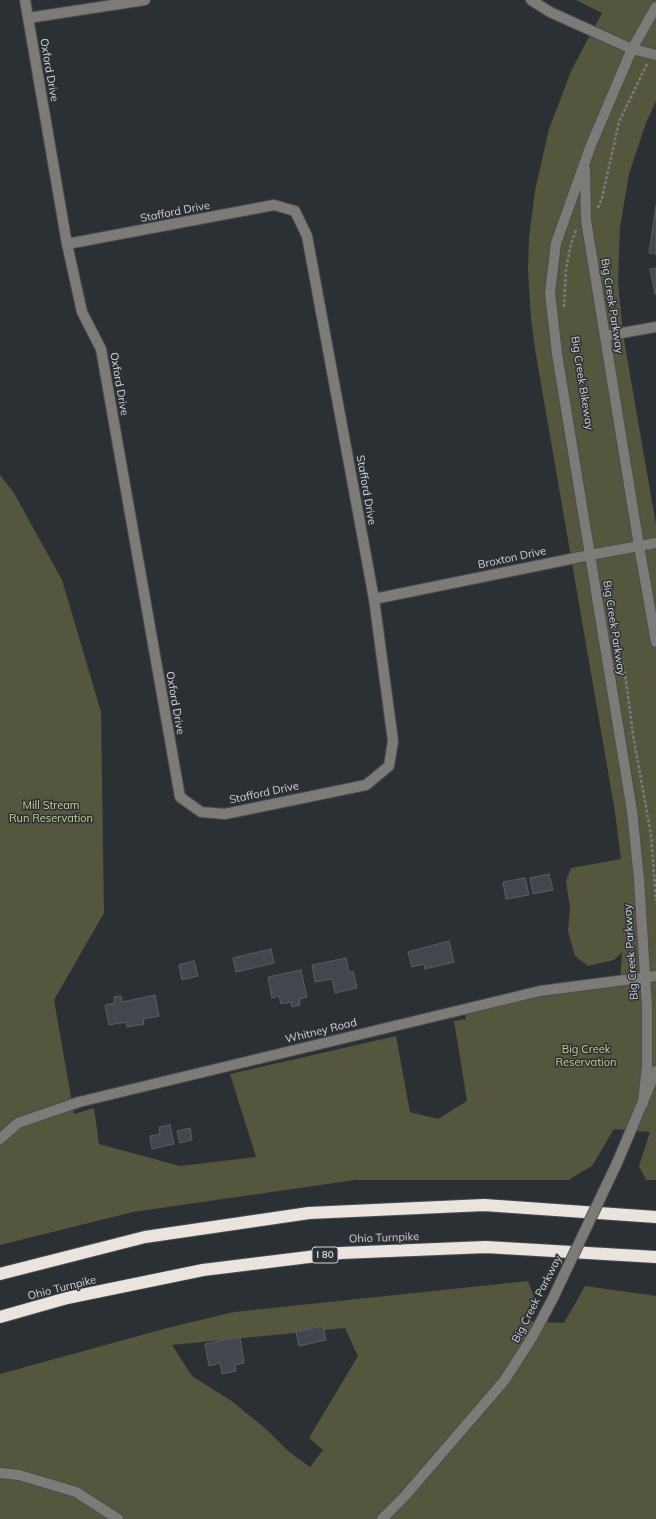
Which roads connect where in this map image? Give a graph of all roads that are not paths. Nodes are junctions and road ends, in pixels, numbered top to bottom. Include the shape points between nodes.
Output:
1 (25, 0) edge
2 (145, 0) edge
3 (531, 0) edge
4 (656, 7) edge
5 (28, 18) junction
6 (632, 49) junction
7 (656, 55) edge
8 (585, 163) junction
9 (67, 244) junction
10 (656, 326) edge
11 (605, 336) junction
12 (656, 543) edge
13 (638, 546) junction
14 (590, 555) junction
15 (374, 599) junction
16 (656, 642) edge
17 (176, 777) joint
18 (656, 976) edge
19 (645, 977) junction
20 (656, 1071) edge
21 (643, 1103) junction
22 (0, 1139) edge
23 (656, 1217) edge
24 (656, 1257) edge
25 (0, 1274) edge
26 (0, 1317) edge
27 (0, 1474) edge
28 (118, 1519) edge
29 (382, 1519) edge

1 - 5 street, Oxford Drive
2 - 5 street
3 - 6 street via 550,12
4 - 6 street, Big Creek Parkway
5 - 9 street, Oxford Drive
6 - 7 street
6 - 8 street, Big Creek Parkway
8 - 11 street, Big Creek Parkway via 586,220
8 - 14 street, Big Creek Parkway via 556,243 550,293 557,354
9 - 15 street, Stafford Drive via 274,205 295,212 307,236
9 - 17 street, Oxford Drive via 82,312 101,349
10 - 11 street
11 - 13 street, Big Creek Parkway
12 - 13 street, Broxton Drive
13 - 14 street, Broxton Drive
13 - 16 street, Big Creek Parkway
14 - 15 street, Broxton Drive
14 - 19 street, Big Creek Parkway via 632,811
15 - 17 street, Stafford Drive via 393,741 389,766 366,785 225,814 201,812 180,797
18 - 19 street, Whitney Road
19 - 21 street, Big Creek Parkway via 647,1065
19 - 22 street, Whitney Road via 540,991 79,1102 18,1123
20 - 21 street, Big Creek Parkway
21 - 29 street, Big Creek Parkway, bridge via 617,1163 533,1336 504,1381
23 - 25 highway via 484,1205 309,1213 145,1237
24 - 26 highway, Ohio Turnpike / I 80 via 486,1247 341,1253 203,1270 67,1298
27 - 28 street via 19,1475 76,1492

